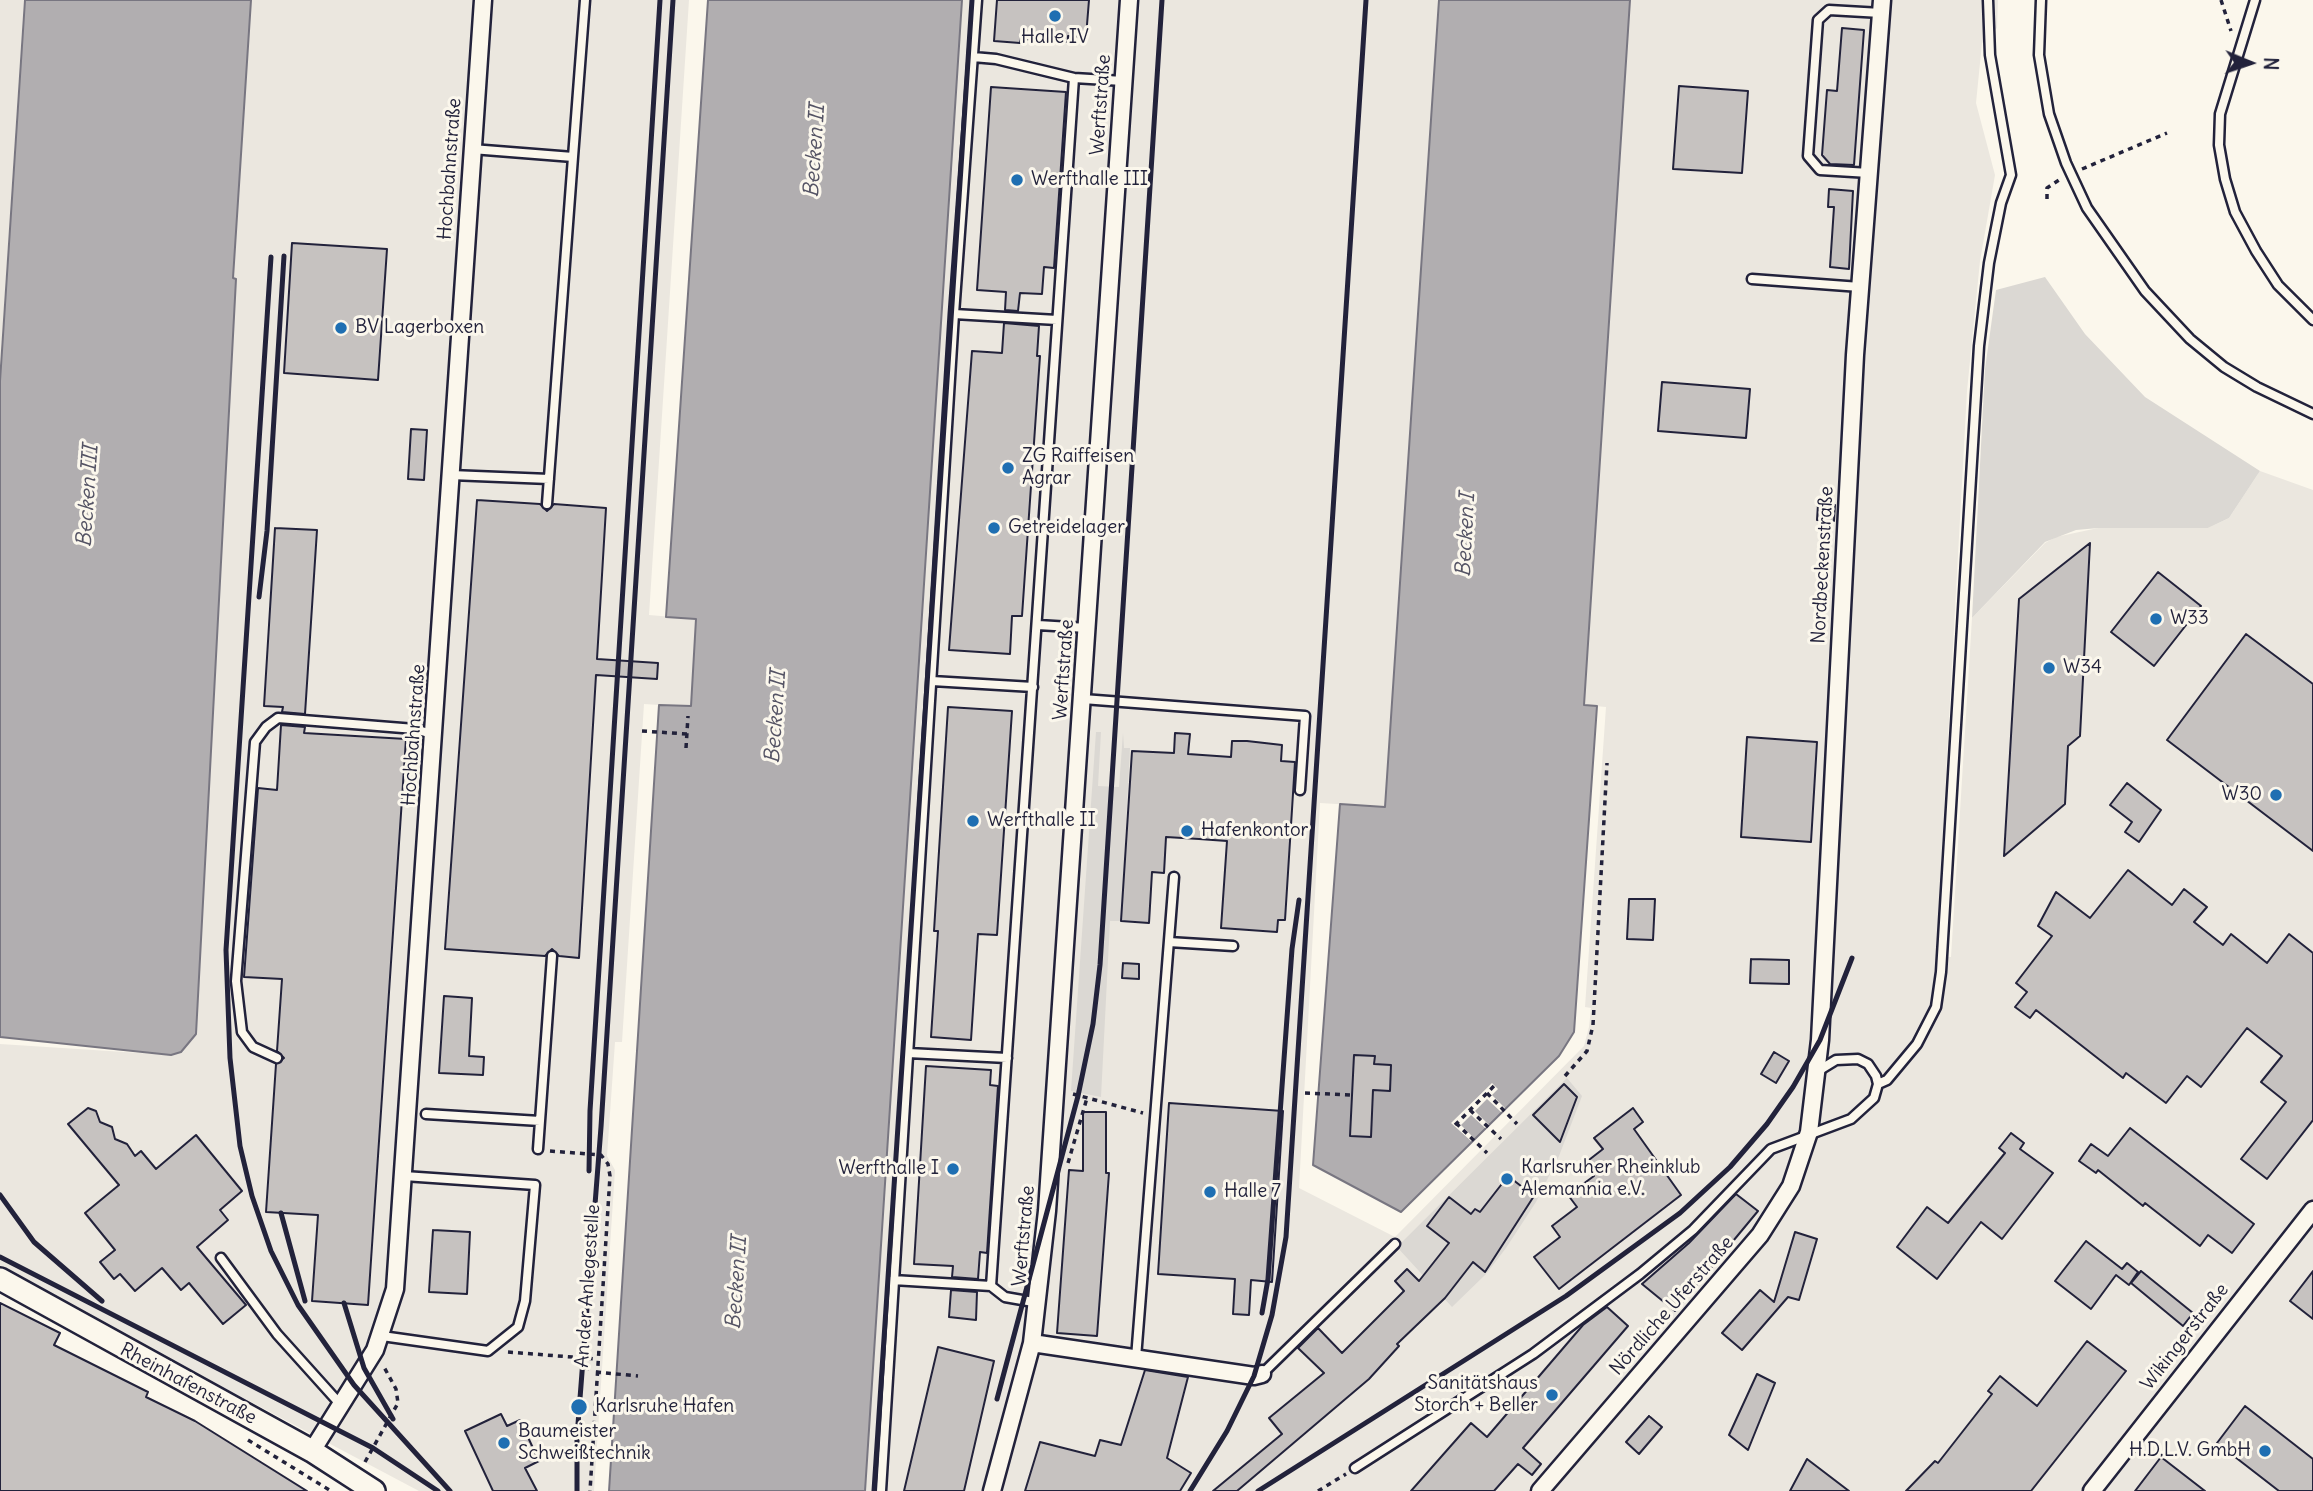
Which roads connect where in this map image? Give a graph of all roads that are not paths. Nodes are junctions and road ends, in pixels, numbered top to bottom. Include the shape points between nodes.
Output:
1 (483, 0) edge
2 (585, 0) edge
3 (977, 0) edge
4 (1129, 0) edge
5 (1989, 0) edge
6 (2041, 0) edge
7 (2255, 0) edge
8 (1881, 7) edge
9 (973, 57) junction
10 (1074, 78) junction
11 (1124, 81) junction
12 (472, 149) junction
13 (573, 157) junction
14 (1868, 173) junction
15 (1752, 279) dead end
16 (1860, 287) junction
17 (954, 314) junction
18 (1057, 320) junction
19 (2313, 320) edge
20 (2313, 414) edge
21 (451, 475) junction
22 (549, 479) junction
23 (547, 504) dead end
24 (1038, 625) junction
25 (1088, 628) junction
26 (932, 681) junction
27 (1033, 687) junction
28 (1083, 699) junction
29 (435, 735) junction
30 (1300, 790) dead end
31 (1174, 877) dead end
32 (1169, 942) junction
33 (1233, 946) dead end
34 (552, 956) dead end
35 (908, 1053) junction
36 (277, 1058) dead end
37 (1007, 1058) junction
38 (1817, 1072) junction
39 (1878, 1084) junction
40 (426, 1114) dead end
41 (540, 1121) junction
42 (1809, 1132) junction
43 (538, 1149) road end
44 (404, 1176) junction
45 (2313, 1210) edge
46 (1395, 1244) dead end
47 (221, 1258) dead end
48 (0, 1279) edge
49 (893, 1280) junction
50 (992, 1286) junction
51 (1039, 1303) junction
52 (378, 1343) junction
53 (1032, 1343) junction
54 (1136, 1358) junction
55 (1262, 1374) joint
56 (341, 1405) junction
57 (312, 1451) junction
58 (1356, 1468) road end
59 (374, 1491) edge
60 (881, 1491) edge
61 (992, 1491) edge
62 (1540, 1491) edge
63 (2092, 1491) edge

1 - 12 street, Hochbahnstraße
2 - 13 lane
3 - 9 lane
4 - 11 street, Werftstraße
5 - 39 lane via 1990,55 2011,175 1989,262 1979,346 1941,972 1936,1007 1917,1044 1887,1080
6 - 20 lane via 2039,55 2049,114 2087,208 2166,317 2224,367
7 - 19 lane via 2220,114 2225,179 2235,212 2256,251 2278,285
8 - 14 street, Nordbeckenstraße
8 - 14 lane via 1829,10 1818,20 1808,156 1820,170
9 - 10 lane
9 - 17 lane
10 - 11 lane
10 - 18 lane
11 - 25 street, Werftstraße
12 - 13 lane
12 - 21 street, Hochbahnstraße
13 - 22 lane
14 - 16 street, Nordbeckenstraße
15 - 16 lane
16 - 38 street, Nordbeckenstraße
17 - 18 lane
17 - 26 lane
18 - 24 lane
21 - 22 lane
21 - 29 street, Hochbahnstraße
22 - 23 lane
24 - 25 lane
24 - 27 lane
25 - 28 street, Werftstraße
26 - 27 lane
26 - 35 lane
27 - 37 lane
28 - 30 lane via 1305,716
28 - 51 street, Werftstraße
29 - 36 lane via 415,729 278,718 255,742 236,981 242,1032 253,1047
29 - 44 street, Hochbahnstraße
31 - 32 lane
32 - 33 lane
32 - 54 lane
34 - 41 lane
35 - 37 lane
35 - 49 lane
37 - 50 lane
38 - 39 lane via 1836,1060 1858,1059 1873,1070
38 - 42 street, Nordbeckenstraße
39 - 42 lane via 1874,1098 1859,1114
40 - 41 lane
41 - 43 lane
42 - 58 lane via 1771,1149 1693,1230 1533,1354
42 - 62 street, Nördliche Uferstraße via 1791,1186 1760,1235
44 - 52 street, Hochbahnstraße via 395,1289
44 - 52 lane via 535,1185 523,1316 518,1327 488,1351
45 - 63 street, Wikingerstraße
46 - 55 lane
47 - 56 lane via 277,1334
48 - 57 main road, Rheinhafenstraße
49 - 50 lane
49 - 60 lane
50 - 51 lane via 1005,1297
51 - 53 street, Werftstraße
52 - 56 street, Hochbahnstraße
53 - 54 street
53 - 61 street, Werftstraße
54 - 55 street
56 - 57 street, Hochbahnstraße
57 - 59 main road, Rheinhafenstraße

